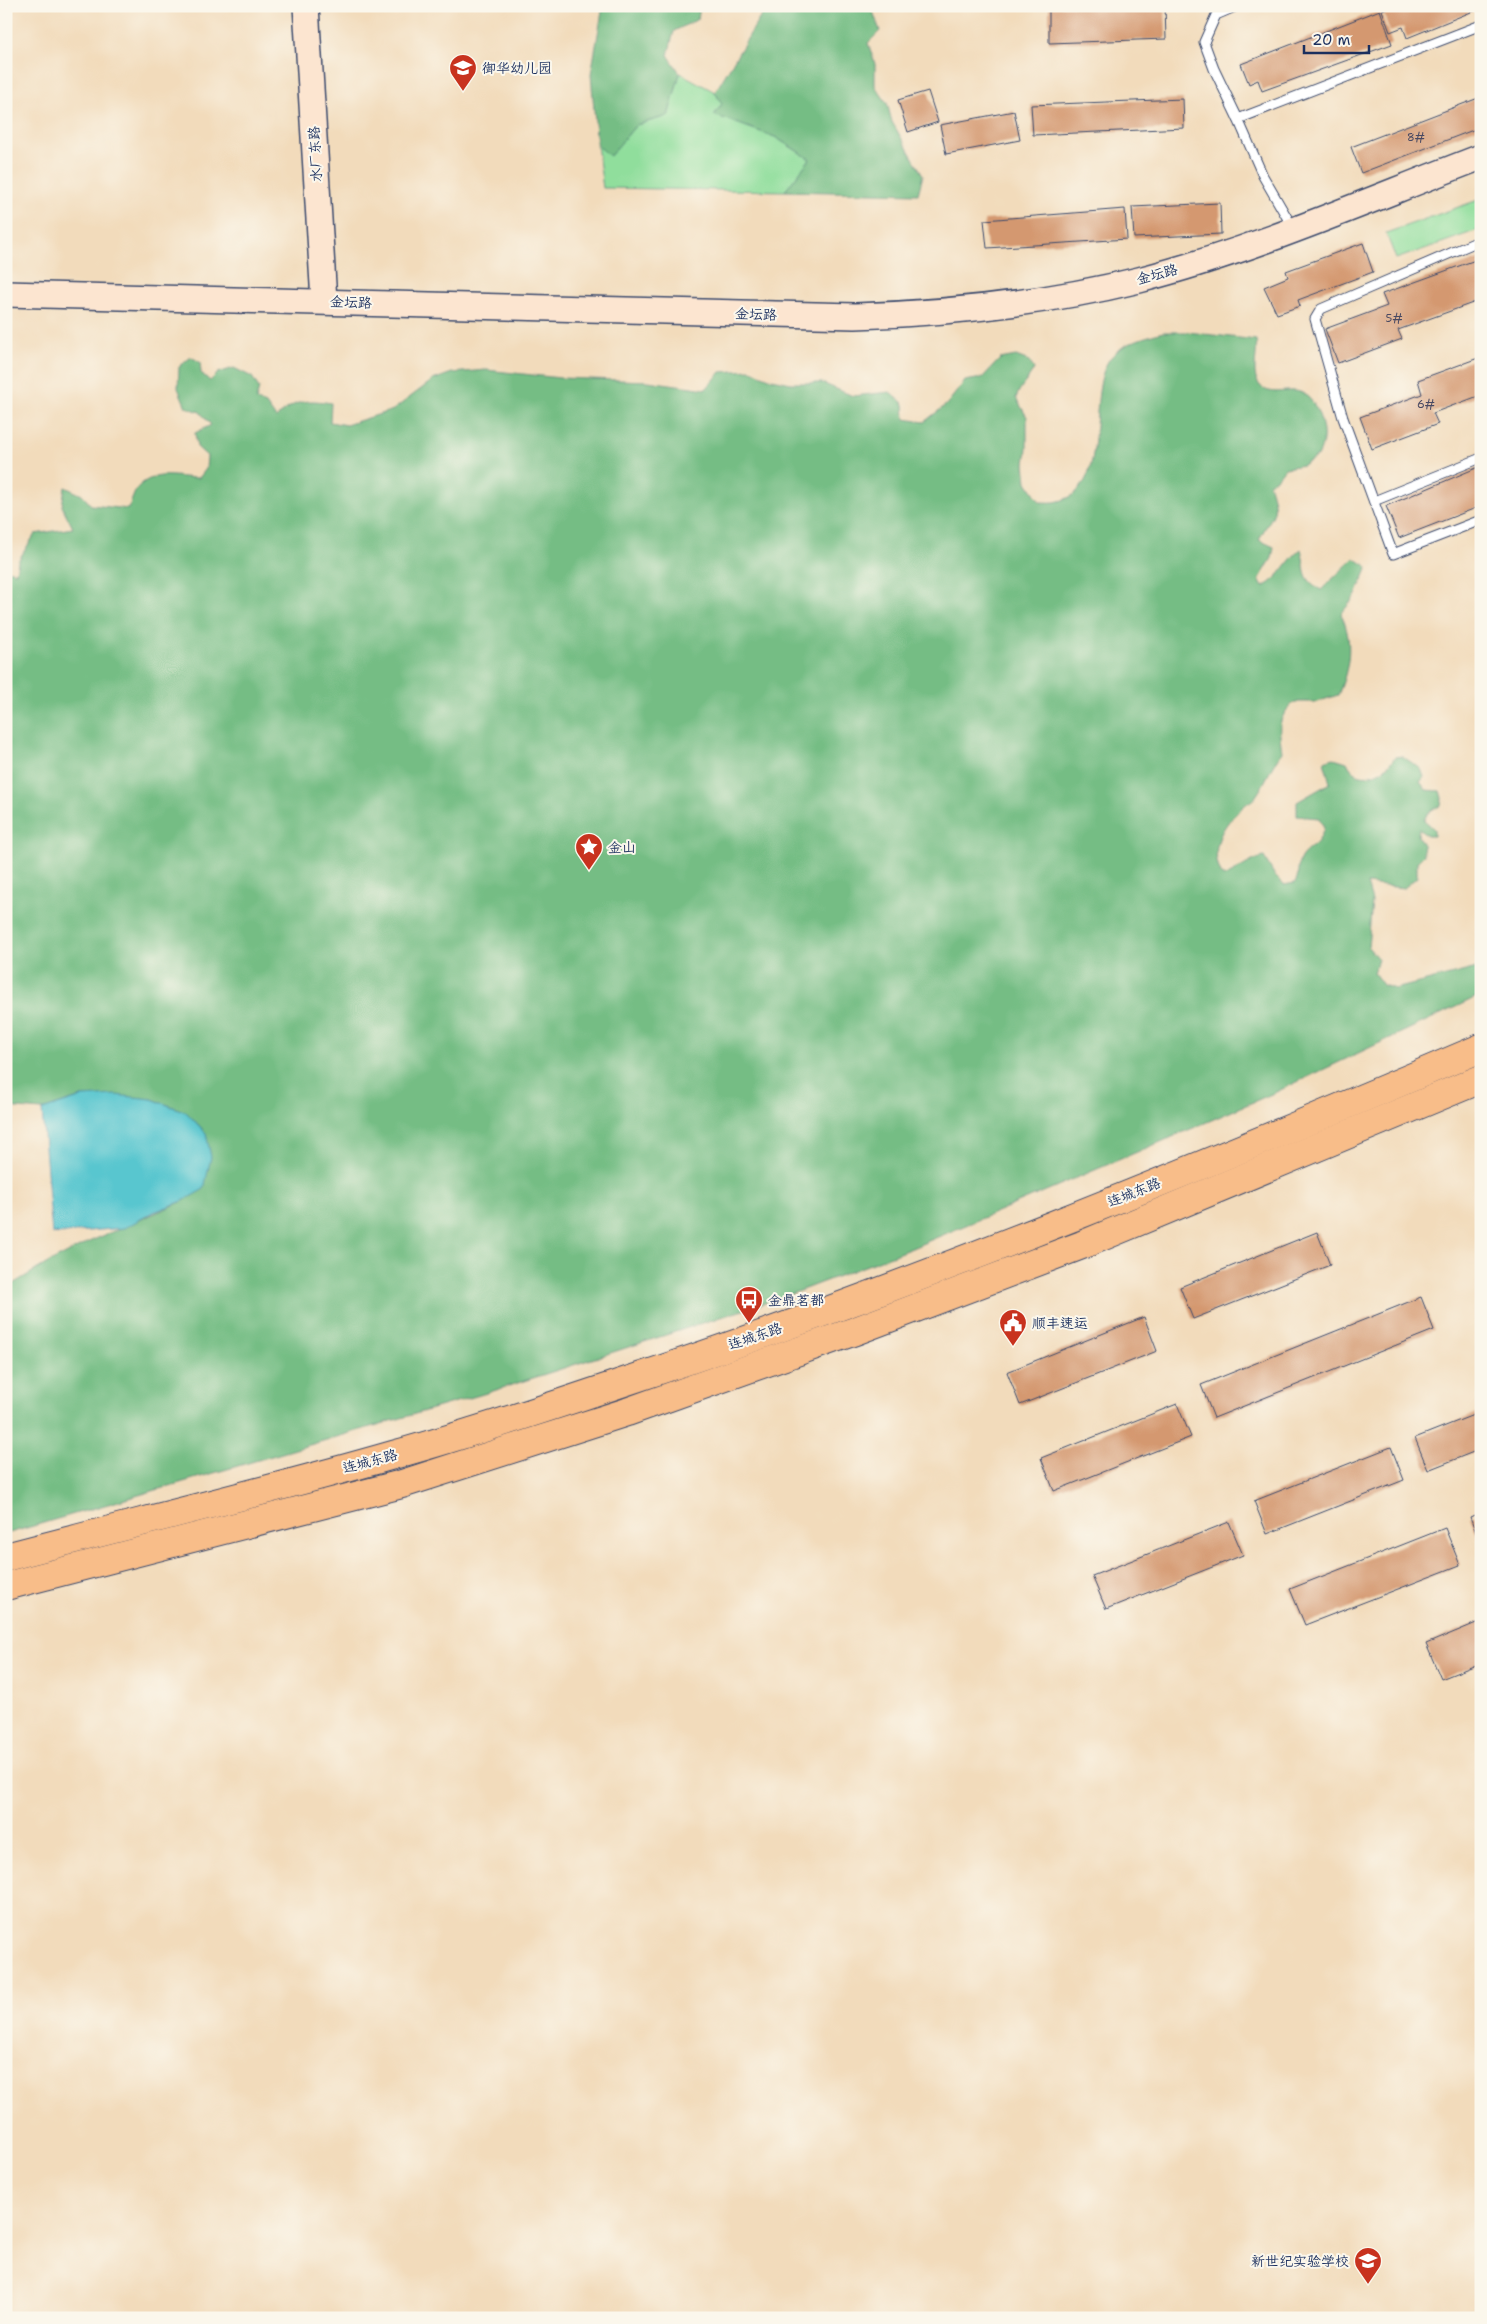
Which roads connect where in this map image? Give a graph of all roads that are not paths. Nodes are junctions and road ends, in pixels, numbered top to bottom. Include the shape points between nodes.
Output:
1 (306, 6) edge
2 (1236, 6) edge
3 (1224, 9) edge
4 (1481, 25) edge
5 (1238, 119) junction
6 (1481, 157) edge
7 (1294, 228) junction
8 (1481, 240) edge
9 (6, 294) edge
10 (324, 301) junction
11 (1481, 458) edge
12 (1374, 500) junction
13 (1481, 520) edge
14 (1481, 1048) edge
15 (1481, 1079) edge
16 (6, 1557) edge
17 (6, 1586) edge

1 - 10 main road, 水厂东路
2 - 3 lane
3 - 5 lane via 1216,15 1204,42
4 - 5 lane
5 - 7 lane via 1263,176
6 - 7 main road, 金坛路
7 - 10 main road, 金坛路 via 1199,263 1080,293 1019,304 919,314 809,315
8 - 12 lane via 1321,309 1315,319 1343,418
9 - 10 main road, 金坛路
11 - 12 lane
12 - 13 lane via 1393,554
14 - 16 main road, 连城东路 via 1074,1216 848,1303 620,1384 394,1455
15 - 17 main road, 连城东路 via 1082,1245 855,1332 636,1409 402,1484

